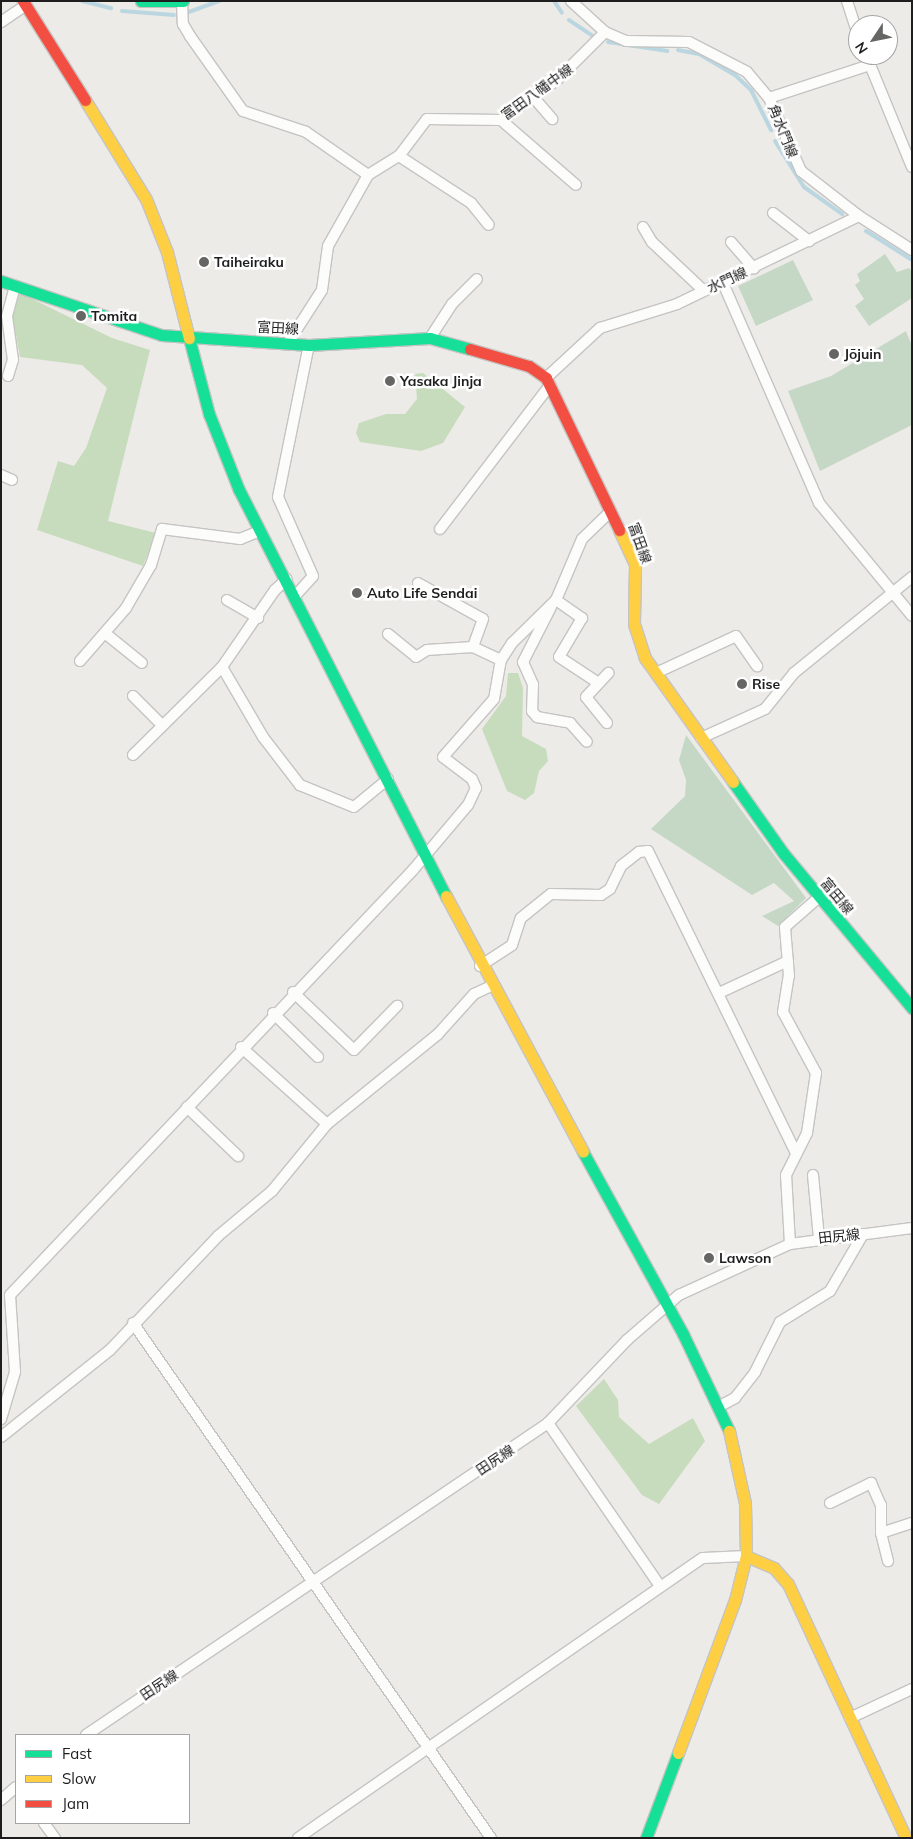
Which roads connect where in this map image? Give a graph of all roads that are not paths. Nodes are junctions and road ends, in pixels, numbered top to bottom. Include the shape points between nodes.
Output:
1 (142, 1) edge
2 (182, 1) edge
3 (571, 1) edge
4 (847, 1) edge
5 (27, 3) edge
6 (852, 15) edge
7 (1, 22) edge
8 (605, 32) junction
9 (855, 65) edge
10 (870, 65) edge
11 (534, 98) junction
12 (770, 98) junction
13 (552, 119) dead end
14 (501, 120) junction
15 (398, 156) junction
16 (912, 167) edge
17 (368, 175) junction
18 (576, 185) dead end
19 (773, 213) dead end
20 (859, 216) junction
21 (489, 225) dead end
22 (643, 227) dead end
23 (731, 242) dead end
24 (809, 242) junction
25 (912, 250) edge
26 (754, 268) junction
27 (477, 279) dead end
28 (1, 281) edge
29 (723, 283) junction
30 (16, 288) junction
31 (704, 291) junction
32 (189, 338) junction
33 (430, 338) junction
34 (288, 343) junction
35 (309, 345) junction
36 (8, 376) dead end
37 (548, 381) junction
38 (1, 475) edge
39 (12, 480) dead end
40 (611, 511) junction
41 (440, 529) dead end
42 (260, 531) junction
43 (912, 577) edge
44 (287, 579) junction
45 (418, 583) dead end
46 (893, 592) junction
47 (296, 595) junction
48 (226, 600) dead end
49 (553, 603) junction
50 (912, 616) edge
51 (258, 618) junction
52 (106, 634) junction
53 (388, 634) dead end
54 (472, 647) junction
55 (501, 660) junction
56 (80, 661) dead end
57 (142, 662) dead end
58 (757, 666) dead end
59 (222, 667) junction
60 (608, 673) dead end
61 (656, 673) junction
62 (597, 682) junction
63 (133, 696) dead end
64 (607, 723) dead end
65 (162, 725) junction
66 (700, 738) junction
67 (587, 742) dead end
68 (134, 755) dead end
69 (388, 779) junction
70 (425, 856) junction
71 (818, 898) junction
72 (788, 961) junction
73 (480, 966) junction
74 (491, 986) junction
75 (293, 992) junction
76 (719, 993) junction
77 (397, 1006) dead end
78 (912, 1008) edge
79 (273, 1013) junction
80 (240, 1047) junction
81 (318, 1057) dead end
82 (187, 1107) junction
83 (327, 1124) junction
84 (796, 1153) junction
85 (238, 1156) dead end
86 (813, 1175) dead end
87 (912, 1228) edge
88 (863, 1234) junction
89 (819, 1238) junction
90 (790, 1244) junction
91 (666, 1305) junction
92 (133, 1323) junction
93 (720, 1406) junction
94 (1, 1419) edge
95 (548, 1423) junction
96 (1, 1437) edge
97 (830, 1503) dead end
98 (912, 1523) edge
99 (881, 1533) junction
100 (746, 1556) junction
101 (888, 1561) dead end
102 (313, 1581) junction
103 (660, 1586) junction
104 (912, 1689) edge
105 (850, 1718) junction
106 (87, 1734) edge
107 (428, 1748) junction
108 (15, 1788) edge
109 (1, 1800) edge
110 (45, 1824) edge
111 (55, 1838) edge
112 (298, 1838) edge
113 (491, 1838) edge
114 (646, 1838) edge
115 (906, 1838) edge

1 - 2 street
2 - 17 street via 183,24 243,111 306,132
3 - 8 street, 角水門線
4 - 6 street
5 - 7 street
5 - 32 street via 146,199 167,252
8 - 11 street, 富田八幡中線 via 579,62
8 - 12 street, 角水門線 via 626,41 689,42 731,61
9 - 12 street
10 - 16 street
11 - 13 street
11 - 14 street, 富田八幡中線
12 - 20 street, 角水門線 via 801,171
14 - 15 street, 富田八幡中線 via 427,119
14 - 18 street
15 - 17 street, 富田八幡中線
15 - 21 street via 471,203
17 - 34 street, 富田八幡中線 via 328,246 322,290
19 - 24 street
20 - 24 street, 水門線
20 - 25 street
22 - 31 street via 652,242
23 - 26 street
24 - 26 street, 水門線
26 - 29 street, 水門線
27 - 33 street via 456,299
28 - 30 street, 富田線
29 - 31 street, 水門線
29 - 46 street via 819,503
30 - 32 street, 富田線 via 143,330
30 - 36 street via 7,316 13,360
31 - 37 street, 水門線 via 600,328
32 - 34 street, 富田線
32 - 42 street via 221,449
33 - 35 street, 富田線
33 - 37 street, 富田線 via 529,366
34 - 35 street, 富田線
35 - 47 street via 278,498 312,576
37 - 40 street, 富田線 via 566,429
37 - 41 street, 水門線
38 - 39 street
40 - 49 street via 582,539
40 - 61 street, 富田線 via 635,564 634,624 646,658
42 - 44 street
42 - 52 street via 240,540 162,529 151,565
43 - 46 street
44 - 47 street
44 - 51 street via 274,590
45 - 54 street via 483,619
46 - 50 street
46 - 66 street via 794,673 765,709
47 - 69 street
48 - 51 street
49 - 55 street via 527,626
49 - 62 street via 582,618 559,657
49 - 67 street via 523,662 533,684 532,711 537,717 570,723
51 - 59 street
52 - 56 street
52 - 57 street
53 - 54 street via 416,657 427,650
54 - 55 street
55 - 70 street via 494,699 443,757 469,776 476,788 468,805
58 - 61 street via 736,636
59 - 65 street
59 - 69 street via 263,737 300,785 354,807
60 - 62 street
61 - 66 street, 富田線
62 - 64 street via 586,697
63 - 65 street
65 - 68 street
66 - 71 street, 富田線
69 - 70 street
70 - 73 street
70 - 75 street
71 - 72 street via 784,927
71 - 78 street, 富田線
72 - 76 street
72 - 84 street via 783,1012 816,1073 807,1133
73 - 74 street
73 - 76 street via 512,945 521,918 551,894 602,895 621,866 639,852 648,851
74 - 83 street via 474,994 438,1034
74 - 91 street
75 - 77 street via 354,1050
75 - 79 street
76 - 84 street
79 - 80 street
79 - 81 street
80 - 82 street
80 - 83 street
82 - 85 street
82 - 94 street via 10,1295 16,1372
83 - 92 street via 272,1191 218,1236
84 - 90 street via 784,1182
86 - 89 street
87 - 88 street, 田尻線
88 - 89 street, 田尻線
88 - 93 street via 830,1291 780,1322 755,1372 735,1398
89 - 90 street, 田尻線
90 - 91 street, 田尻線 via 700,1282
91 - 93 street
91 - 95 street, 田尻線
92 - 96 street via 73,1383
92 - 102 street
93 - 100 street via 740,1470
95 - 102 street, 田尻線
95 - 103 street
97 - 99 street via 871,1484 881,1506
98 - 99 street
99 - 101 street
100 - 103 street via 703,1558
100 - 105 street via 774,1568 788,1584
100 - 114 street via 735,1600
102 - 106 street, 田尻線
102 - 107 street
103 - 107 street
104 - 105 street
105 - 115 street
107 - 112 street
107 - 113 street
108 - 109 street
110 - 111 street

